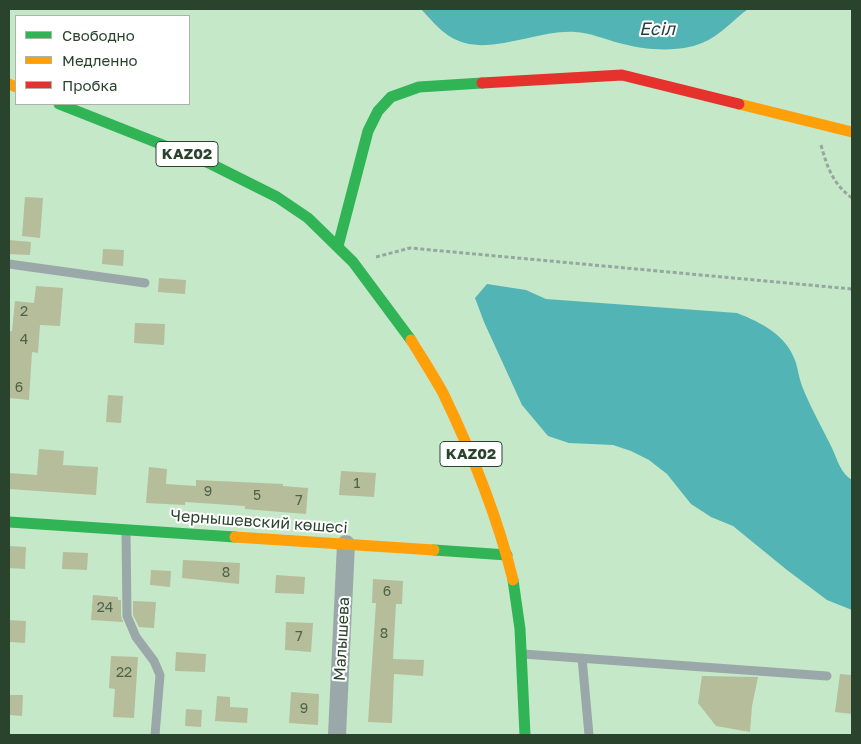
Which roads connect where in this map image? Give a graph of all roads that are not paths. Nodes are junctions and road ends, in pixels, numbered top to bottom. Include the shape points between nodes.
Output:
1 (62, 105) edge
2 (852, 132) edge
3 (338, 246) junction
4 (9, 264) edge
5 (145, 283) dead end
6 (9, 522) edge
7 (126, 530) junction
8 (346, 544) junction
9 (507, 555) junction
10 (521, 654) junction
11 (582, 658) junction
12 (827, 676) dead end
13 (155, 735) edge
14 (337, 735) edge
15 (525, 735) edge
16 (589, 735) edge

1 - 3 main road, KAZ02 via 212,164 277,197 308,218
2 - 3 main road via 622,74 419,87 391,97 378,111 368,131
3 - 9 main road, KAZ02 via 405,330 442,392 492,504
4 - 5 lane
6 - 7 main road, Чернышевский көшесі
7 - 8 main road, Чернышевский көшесі
7 - 13 lane via 127,616 160,675
8 - 9 main road, Чернышевский көшесі
8 - 14 street, Малышева
9 - 10 main road, KAZ02 via 518,607
10 - 11 lane
10 - 15 main road, KAZ02
11 - 12 lane
11 - 16 lane

